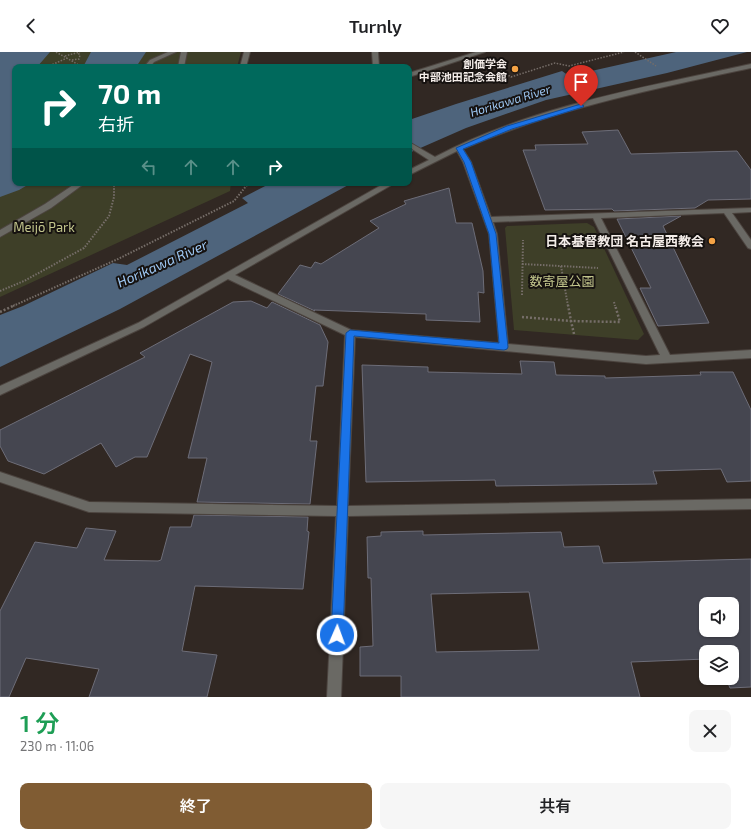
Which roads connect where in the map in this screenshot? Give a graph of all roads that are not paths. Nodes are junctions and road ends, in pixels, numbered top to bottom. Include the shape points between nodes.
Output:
1 (173, 52) edge
2 (184, 52) edge
3 (247, 52) edge
4 (376, 52) edge
5 (482, 52) edge
6 (150, 64) edge
7 (182, 64) edge
8 (244, 64) edge
9 (376, 64) edge
10 (751, 66) edge
11 (412, 74) edge
12 (412, 146) edge
13 (459, 148) junction
14 (433, 159) junction
15 (412, 171) edge
16 (77, 186) edge
17 (386, 186) edge
18 (751, 210) edge
19 (726, 211) junction
20 (596, 216) junction
21 (488, 220) junction
22 (0, 234) edge
23 (751, 246) edge
24 (229, 276) junction
25 (350, 333) junction
26 (504, 347) junction
27 (751, 354) edge
28 (667, 359) junction
29 (0, 390) edge
30 (0, 476) edge
31 (751, 504) edge
32 (342, 511) junction
33 (334, 697) edge

1 - 6 street
2 - 7 street
3 - 8 street
4 - 9 street
5 - 11 street
10 - 13 street via 558,112
12 - 14 street
13 - 14 street
13 - 21 street via 468,162
14 - 15 street
16 - 22 street
17 - 24 street
18 - 19 street
19 - 20 street
19 - 23 street
20 - 21 street
20 - 28 street
21 - 26 street via 492,234
24 - 25 street
24 - 29 street via 141,325
25 - 26 street
25 - 32 street
26 - 28 street via 646,360
27 - 28 street
30 - 32 street via 89,507
31 - 32 street
32 - 33 street

